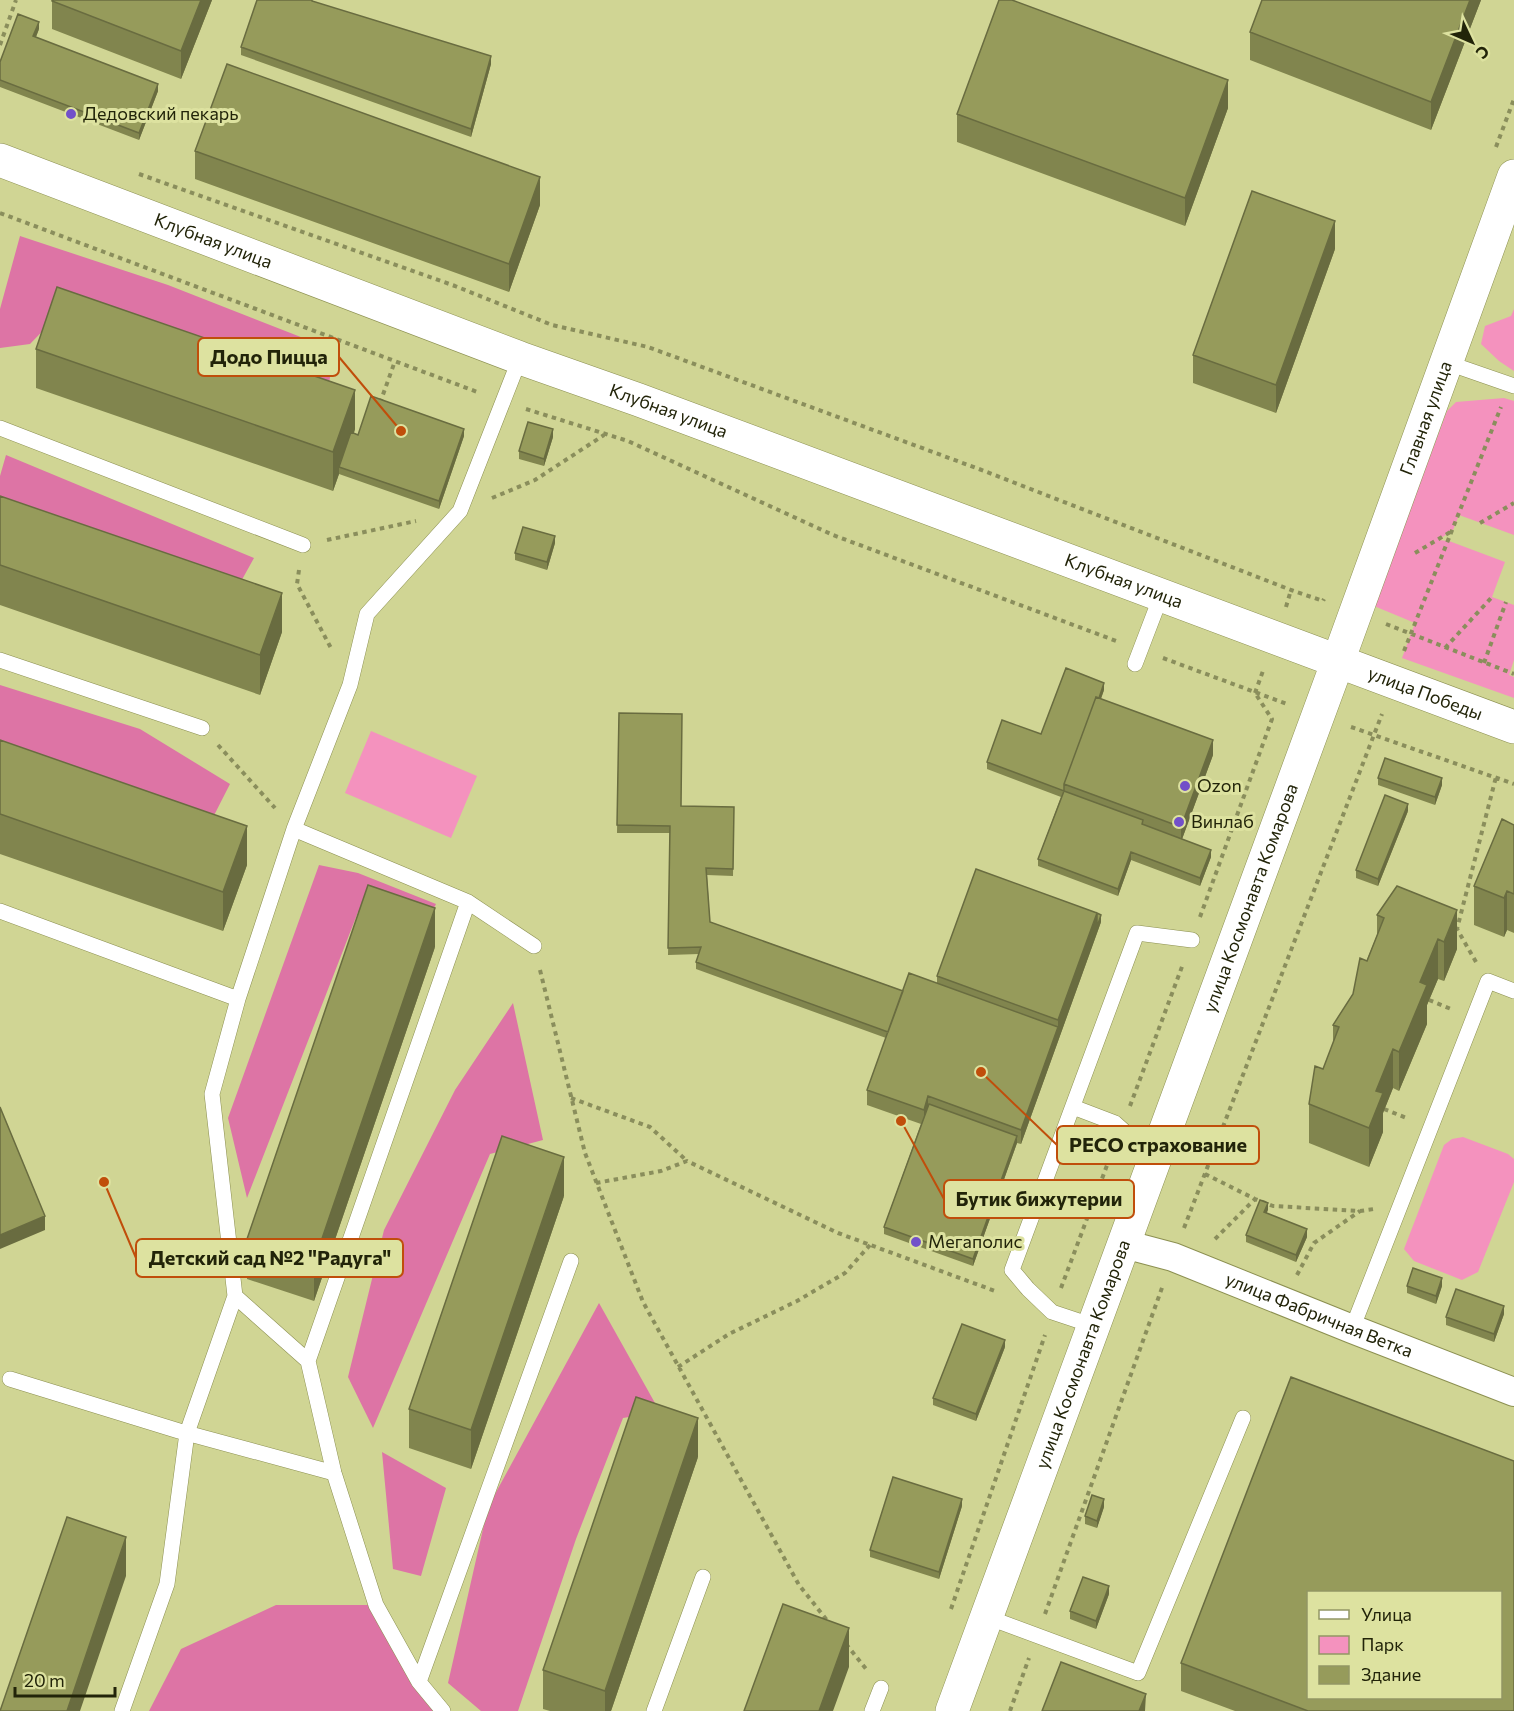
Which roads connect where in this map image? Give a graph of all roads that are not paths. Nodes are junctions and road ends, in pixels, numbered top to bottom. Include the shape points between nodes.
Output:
1 (0, 160) edge
2 (1514, 176) edge
3 (520, 358) junction
4 (1445, 362) junction
5 (1509, 392) edge
6 (0, 428) edge
7 (303, 545) road end
8 (1161, 596) junction
9 (1138, 657) road end
10 (0, 660) edge
11 (1338, 661) junction
12 (1514, 727) edge
13 (202, 728) road end
14 (294, 829) junction
15 (468, 902) junction
16 (0, 911) edge
17 (1192, 940) road end
18 (534, 946) road end
19 (1514, 991) edge
20 (237, 999) junction
21 (1073, 1107) junction
22 (1155, 1159) junction
23 (1124, 1244) junction
24 (571, 1261) dead end
25 (235, 1296) junction
26 (1094, 1326) junction
27 (1352, 1329) junction
28 (308, 1361) junction
29 (10, 1379) dead end
30 (1514, 1392) edge
31 (1243, 1418) dead end
32 (187, 1433) junction
33 (334, 1473) junction
34 (703, 1577) dead end
35 (987, 1617) junction
36 (420, 1682) junction
37 (881, 1688) road end
38 (122, 1711) edge
39 (443, 1711) edge
40 (654, 1711) edge
41 (872, 1711) edge
42 (952, 1711) edge

1 - 3 street, Клубная улица
2 - 4 street, Главная улица
3 - 8 street, Клубная улица
3 - 14 lane via 460,511 367,614 350,685
4 - 5 lane
4 - 11 street, Главная улица
6 - 7 lane
8 - 9 lane
8 - 11 street, Клубная улица
10 - 13 lane
11 - 12 street, улица Победы
11 - 22 street, улица Космонавта Комарова
14 - 15 lane
14 - 20 lane
15 - 18 lane
15 - 28 lane
16 - 20 lane
17 - 21 lane via 1137,933
19 - 27 lane via 1488,981
20 - 25 lane via 212,1094
21 - 22 lane via 1114,1123
21 - 26 lane via 1012,1270 1052,1312
22 - 23 street, улица Космонавта Комарова
23 - 26 street, улица Космонавта Комарова
23 - 27 street, улица Фабричная Ветка via 1173,1257
24 - 36 lane
25 - 28 lane
25 - 32 lane
26 - 35 street, улица Космонавта Комарова
27 - 30 street, улица Фабричная Ветка
28 - 33 lane
29 - 32 lane
31 - 35 lane via 1138,1673
32 - 33 lane
32 - 38 lane via 167,1584
33 - 36 lane via 376,1605
34 - 40 lane
35 - 42 street, улица Космонавта Комарова
36 - 39 lane
37 - 41 lane

